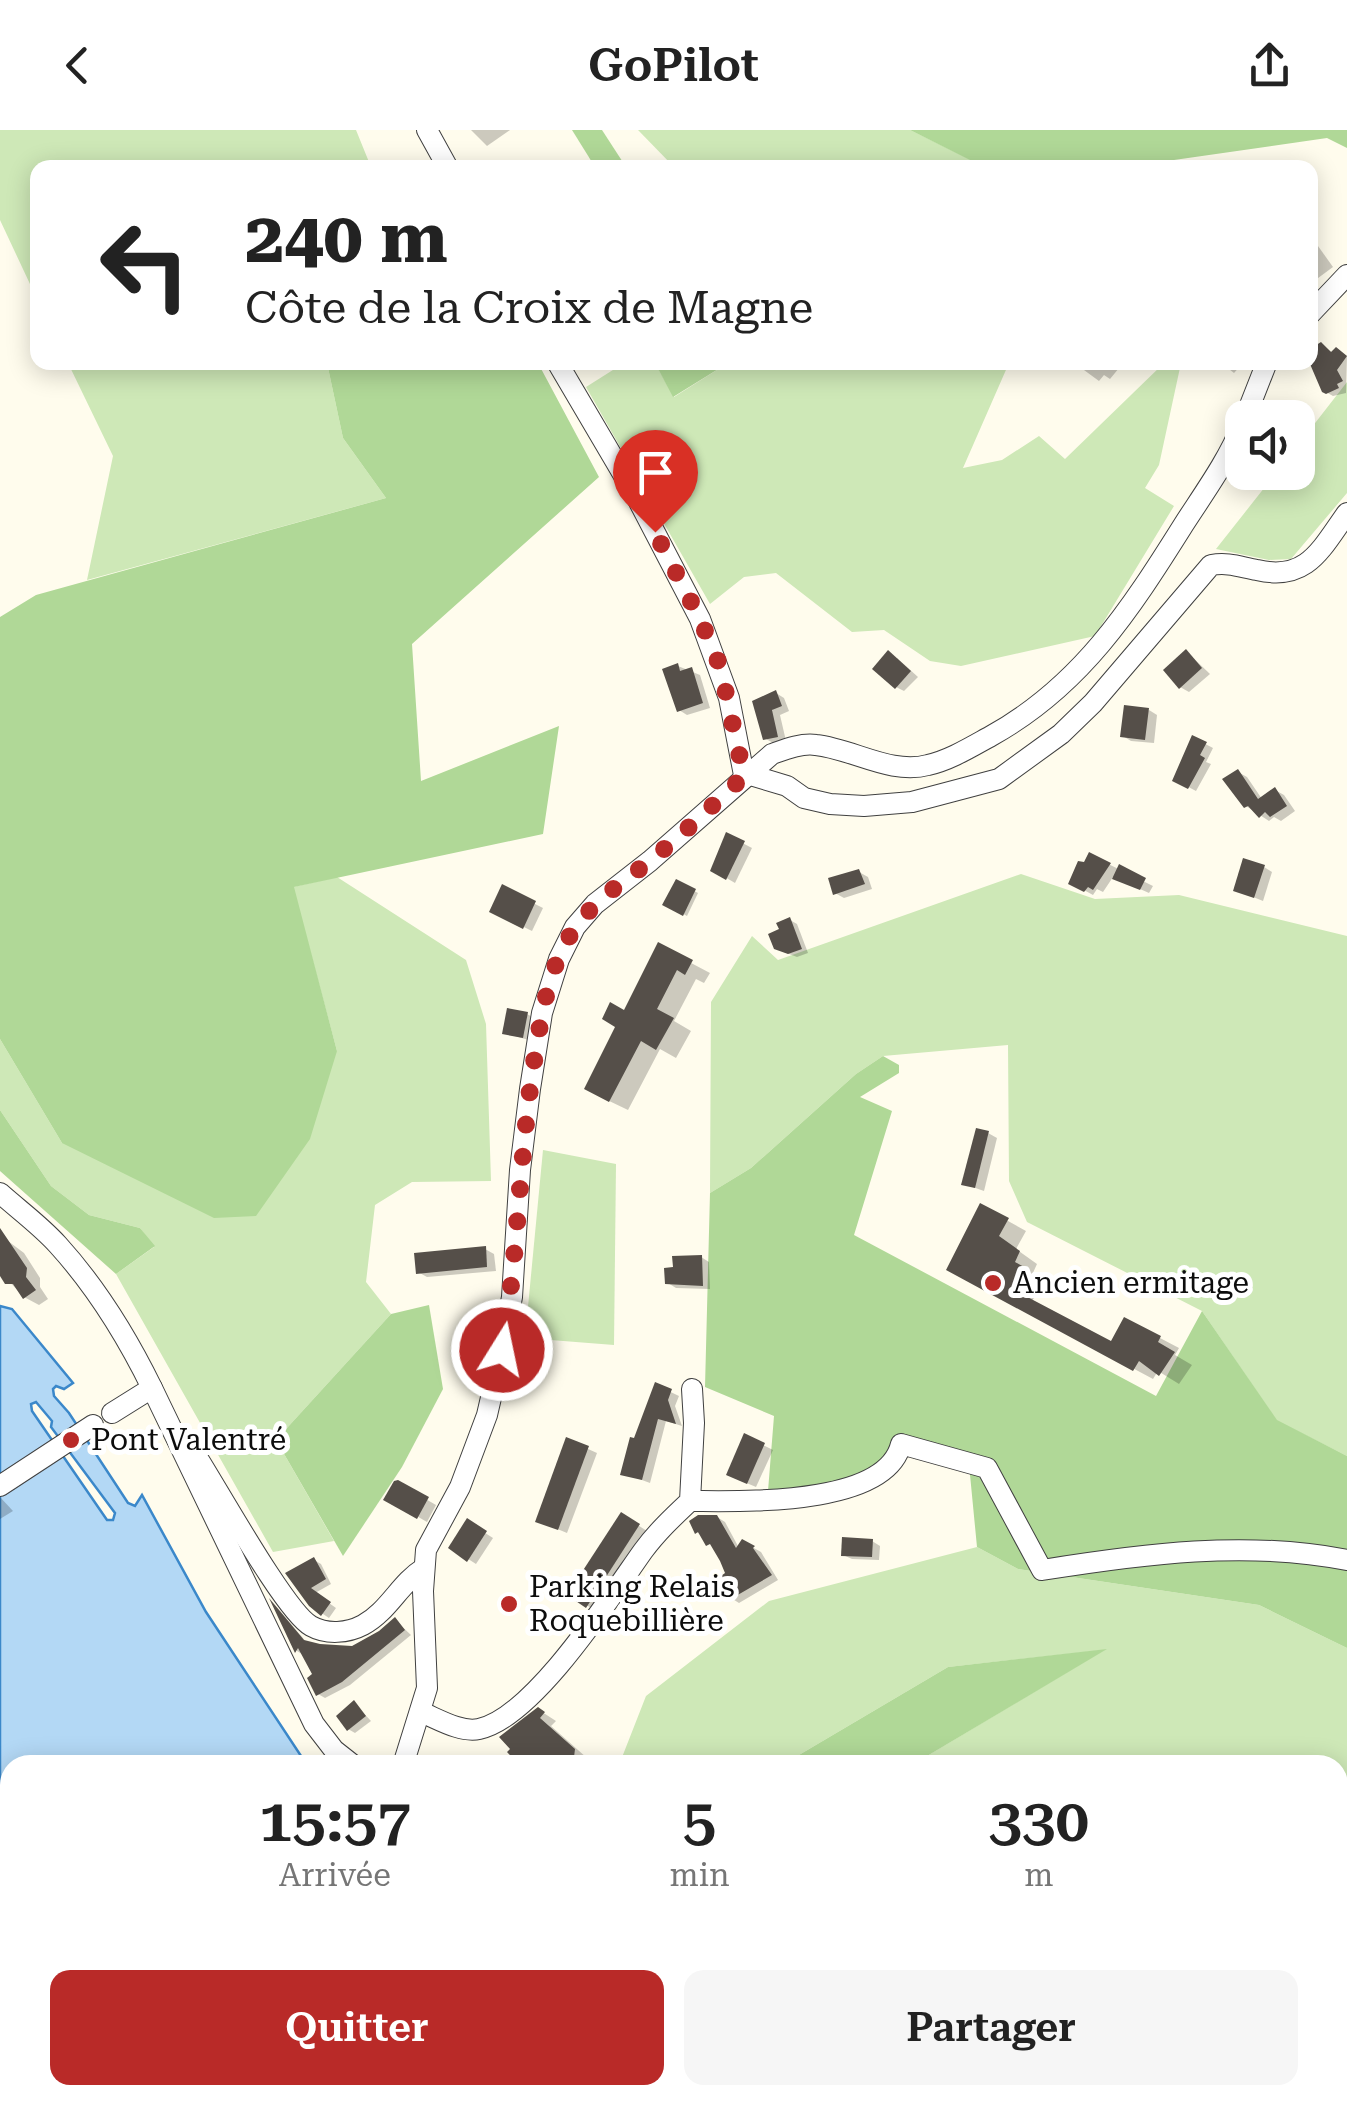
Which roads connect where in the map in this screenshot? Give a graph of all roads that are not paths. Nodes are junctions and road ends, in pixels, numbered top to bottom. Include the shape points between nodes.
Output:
1 (427, 130) edge
2 (444, 160) edge
3 (1347, 275) edge
4 (1318, 306) edge
5 (561, 370) edge
6 (1264, 370) edge
7 (1253, 400) edge
8 (1225, 457) edge
9 (1347, 513) edge
10 (772, 754) junction
11 (745, 775) junction
12 (787, 786) junction
13 (0, 1193) edge
14 (152, 1388) junction
15 (692, 1388) dead end
16 (112, 1413) dead end
17 (94, 1425) dead end
18 (0, 1486) edge
19 (690, 1501) junction
20 (1347, 1560) edge
21 (424, 1568) junction
22 (421, 1712) junction
23 (341, 1755) edge
24 (406, 1755) edge

1 - 2 street
3 - 4 street
5 - 11 street via 700,619 729,698
6 - 7 street
8 - 10 street via 1117,626 1074,677 1024,718 927,766 900,767 814,744
9 - 12 street via 1297,570 1281,575 1211,564 1093,704 999,778 912,802 864,806 804,798
10 - 11 street
10 - 12 street
11 - 12 street
11 - 21 street via 594,904 559,958 530,1089 502,1350 487,1415 460,1487 426,1550
13 - 14 street via 56,1242 98,1295
14 - 16 street
14 - 21 street via 289,1604 312,1627 330,1632 361,1626
14 - 23 street via 314,1724
15 - 19 street
17 - 18 street
19 - 20 street via 782,1500 855,1485 891,1467 901,1444 987,1468 1042,1570 1224,1549
19 - 22 street via 644,1550 576,1646 499,1722 469,1730
21 - 22 street via 428,1669
22 - 24 street

